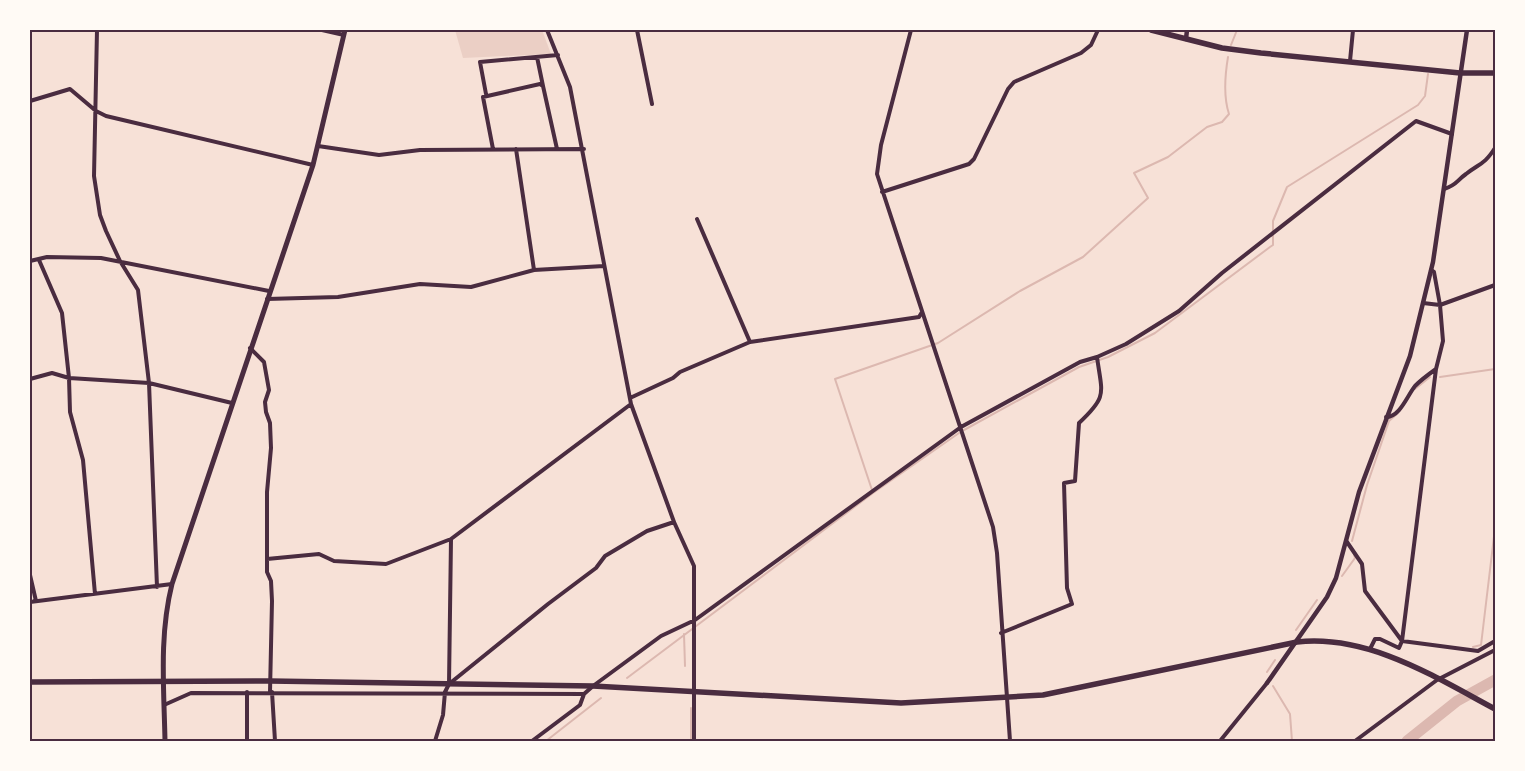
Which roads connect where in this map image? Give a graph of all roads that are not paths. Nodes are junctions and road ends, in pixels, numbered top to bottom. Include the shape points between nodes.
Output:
1 (97, 30) edge
2 (322, 30) edge
3 (548, 30) edge
4 (637, 30) edge
5 (911, 30) edge
6 (1098, 30) edge
7 (1151, 30) edge
8 (1187, 30) edge
9 (1353, 30) edge
10 (1467, 30) edge
11 (345, 33) edge
12 (1186, 39) junction
13 (558, 55) junction
14 (537, 57) junction
15 (1350, 61) junction
16 (1460, 73) junction
17 (1495, 73) edge
18 (543, 86) junction
19 (486, 94) junction
20 (30, 101) edge
21 (652, 104) dead end
22 (96, 111) junction
23 (1452, 134) junction
24 (318, 146) junction
25 (493, 148) junction
26 (1495, 148) edge
27 (516, 149) junction
28 (557, 149) junction
29 (584, 149) junction
30 (313, 166) junction
31 (1444, 189) junction
32 (882, 192) junction
33 (698, 218) dead end
34 (40, 260) junction
35 (30, 261) edge
36 (120, 261) junction
37 (604, 266) junction
38 (534, 270) junction
39 (1431, 270) junction
40 (1495, 285) edge
41 (269, 292) junction
42 (266, 299) junction
43 (1423, 303) junction
44 (1440, 305) junction
45 (922, 312) junction
46 (750, 342) junction
47 (250, 348) junction
48 (1097, 357) junction
49 (1436, 369) junction
50 (69, 378) junction
51 (30, 379) edge
52 (149, 383) junction
53 (630, 398) junction
54 (232, 403) junction
55 (631, 404) junction
56 (1386, 417) junction
57 (962, 426) junction
58 (674, 522) junction
59 (451, 539) junction
60 (1347, 542) junction
61 (267, 559) junction
62 (30, 575) edge
63 (172, 584) junction
64 (157, 587) junction
65 (94, 594) junction
66 (36, 601) junction
67 (30, 602) edge
68 (695, 620) junction
69 (1001, 633) junction
70 (1402, 641) junction
71 (1495, 641) edge
72 (1297, 642) junction
73 (1370, 649) junction
74 (1495, 650) edge
75 (1438, 680) junction
76 (270, 681) junction
77 (30, 682) edge
78 (163, 683) junction
79 (1267, 683) joint
80 (449, 684) junction
81 (593, 686) junction
82 (247, 692) junction
83 (271, 692) junction
84 (445, 692) junction
85 (695, 692) junction
86 (584, 694) junction
87 (1006, 698) junction
88 (164, 705) junction
89 (1495, 709) edge
90 (165, 741) edge
91 (247, 741) edge
92 (275, 741) edge
93 (435, 741) edge
94 (532, 741) edge
95 (694, 741) edge
96 (1010, 741) edge
97 (1220, 741) edge
98 (1355, 741) edge

1 - 22 street
2 - 11 street
3 - 13 street
4 - 21 street
5 - 32 street via 881,145 877,174
6 - 32 street via 1091,45 1081,53 1014,82 969,164
7 - 12 highway
8 - 12 street
9 - 15 street
10 - 16 street
11 - 24 main road
12 - 15 highway via 1222,48
13 - 14 street
13 - 29 street via 570,87
14 - 18 street
14 - 19 street via 480,62
15 - 16 highway
16 - 17 highway
16 - 23 street
18 - 19 street
18 - 28 street
19 - 25 street via 483,97
20 - 22 street via 70,89
22 - 30 street
22 - 36 street via 96,196 100,215
23 - 31 street
23 - 48 street via 1416,121 1178,311 1126,344
24 - 25 street via 379,155
24 - 30 main road
25 - 27 street
26 - 31 street via 1486,162 1464,174 1456,185
27 - 28 street
27 - 38 street
28 - 29 street
29 - 37 street
30 - 41 main road
31 - 39 street
32 - 45 street
33 - 46 street
34 - 35 street
34 - 36 street via 47,256 65,256
34 - 50 street via 62,313
36 - 41 street
36 - 52 street via 138,290
37 - 38 street
37 - 53 street
38 - 42 street via 471,287 420,284 338,297
39 - 43 street
39 - 44 street
40 - 44 street
41 - 42 main road
42 - 47 main road
43 - 44 street
43 - 56 street via 1410,356
44 - 49 street via 1443,341
45 - 46 street via 919,317
45 - 57 street
46 - 53 street
47 - 54 main road
47 - 61 street via 264,362 269,390 266,402 271,448
48 - 57 street via 1080,362
48 - 69 street via 1102,394 1097,406 1079,423 1076,481 1064,484 1067,588 1072,604
49 - 56 street via 1415,386 1396,413
49 - 70 street
50 - 51 street via 52,373
50 - 52 street
50 - 65 street via 70,412 83,460
52 - 54 street
52 - 64 street
53 - 55 street
54 - 63 main road
55 - 58 street
55 - 59 street
56 - 60 street
57 - 68 street
57 - 69 street via 995,538
58 - 68 street via 694,566
58 - 80 street via 647,531 605,556 596,568
59 - 61 street via 386,564 334,561 319,554
59 - 80 street
60 - 70 street via 1362,564 1365,591
60 - 72 street via 1327,597
61 - 76 street via 272,601
62 - 66 street
63 - 64 street
63 - 78 main road via 164,615
64 - 65 street
65 - 66 street
66 - 67 street
68 - 81 street via 661,636
68 - 85 street
69 - 87 street
70 - 71 street via 1478,651
70 - 73 street via 1399,648 1375,639
72 - 73 highway via 1328,640
72 - 79 street
72 - 87 highway via 1042,695
73 - 75 highway
74 - 75 street
75 - 89 highway
75 - 98 street
76 - 78 highway
76 - 80 highway
76 - 83 street
77 - 78 highway
78 - 88 main road
79 - 97 street
80 - 81 highway
80 - 84 street
81 - 85 highway
81 - 86 street
82 - 83 street
82 - 88 street via 191,693
82 - 91 street
83 - 84 street
83 - 92 street
84 - 86 street
84 - 93 street via 443,715
85 - 87 highway via 900,703
85 - 95 street
86 - 94 street via 580,705
87 - 96 street
88 - 90 main road

